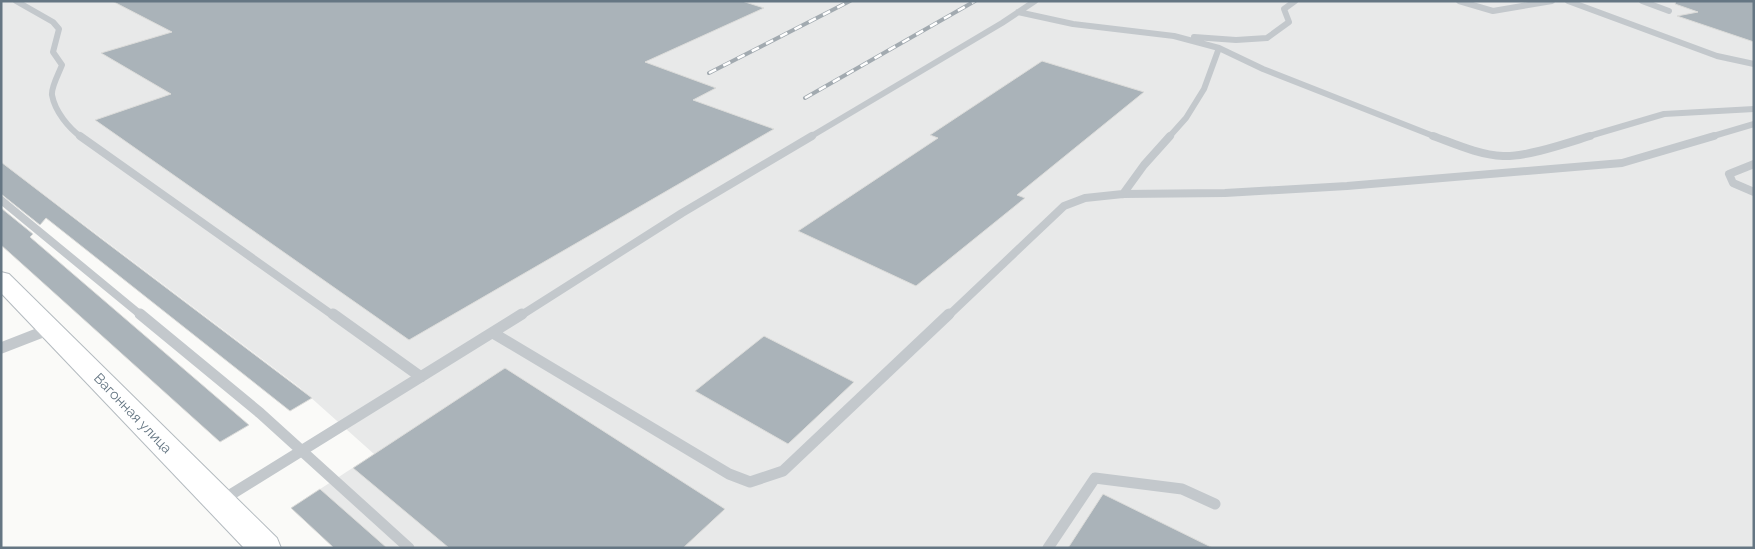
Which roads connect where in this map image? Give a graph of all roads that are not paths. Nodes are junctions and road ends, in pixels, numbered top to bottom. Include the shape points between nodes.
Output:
1 (16, 1) edge
2 (1295, 1) edge
3 (1459, 1) edge
4 (1552, 1) edge
5 (1568, 1) edge
6 (1642, 1) edge
7 (1031, 2) edge
8 (1669, 11) dead end
9 (1018, 12) junction
10 (1174, 36) junction
11 (1219, 48) junction
12 (1730, 60) junction
13 (1754, 64) edge
14 (1754, 68) edge
15 (1754, 109) edge
16 (1754, 124) edge
17 (1754, 164) edge
18 (1754, 192) edge
19 (1123, 194) junction
20 (1, 200) edge
21 (1, 279) edge
22 (50, 329) junction
23 (492, 333) junction
24 (1, 348) edge
25 (421, 377) junction
26 (300, 450) junction
27 (220, 502) junction
28 (1216, 504) dead end
29 (265, 548) edge
30 (409, 548) edge
31 (1048, 548) edge

1 - 25 lane via 53,22 59,29 53,52 62,65 52,94 70,129
2 - 10 lane via 1284,9 1289,22 1267,38 1236,40
3 - 4 lane via 1493,11
5 - 12 lane
6 - 8 lane
7 - 9 lane
9 - 10 lane via 1073,24
9 - 23 lane via 682,213
10 - 11 lane
11 - 15 lane via 1404,125 1466,148 1504,156 1542,150 1664,114
11 - 19 lane via 1204,89 1186,118
12 - 13 lane
12 - 14 lane
16 - 19 lane via 1622,163 1347,186 1225,193
17 - 18 lane via 1730,174 1733,183
19 - 23 lane via 1085,198 1064,206 783,471 750,482 729,474
20 - 26 lane via 197,359
21 - 22 street, Вагонная улица
22 - 24 lane
22 - 27 street, Вагонная улица
23 - 25 lane
25 - 26 lane
26 - 27 lane
26 - 30 lane
27 - 29 street, Вагонная улица
28 - 31 lane via 1182,489 1095,478

